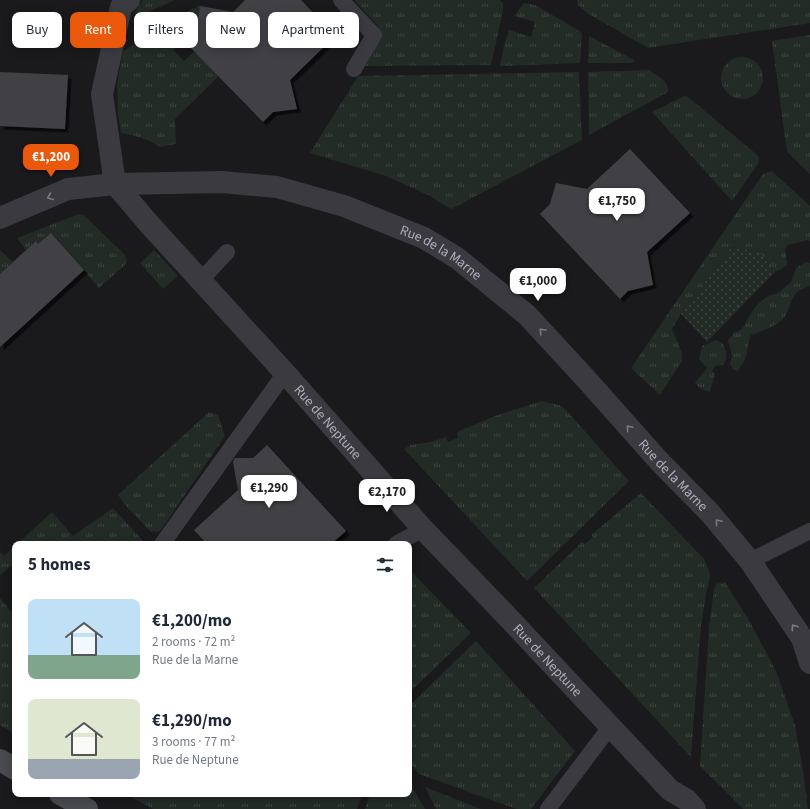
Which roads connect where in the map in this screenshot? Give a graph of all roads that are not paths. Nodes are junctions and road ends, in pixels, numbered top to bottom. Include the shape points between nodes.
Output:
1 (129, 0) edge
2 (341, 0) edge
3 (354, 69) dead end
4 (115, 184) junction
5 (0, 218) edge
6 (227, 252) dead end
7 (201, 280) junction
8 (285, 373) junction
9 (424, 529) junction
10 (810, 531) edge
11 (164, 541) edge
12 (402, 541) edge
13 (750, 561) junction
14 (810, 663) edge
15 (610, 727) junction
16 (0, 760) edge
17 (12, 767) edge
18 (65, 797) edge
19 (87, 809) edge
20 (548, 809) edge
21 (695, 809) edge

1 - 4 street via 121,8 102,94
2 - 3 lane via 374,35
4 -> 5 street, Rue de la Marne via 68,189
4 - 7 street, Rue de Neptune
13 -> 4 street, Rue de la Marne via 710,513 659,461 527,315 457,258 424,238 344,206 277,187 222,182
6 - 7 lane
7 - 8 street, Rue de Neptune
8 - 9 street, Rue de Neptune
8 - 11 lane
9 - 12 lane
9 - 15 street, Rue de Neptune
10 - 13 lane
14 -> 13 street, Rue de la Marne via 802,638
15 - 20 lane
15 - 21 street, Rue de Neptune via 670,790 687,800
16 - 17 street
18 - 19 street

